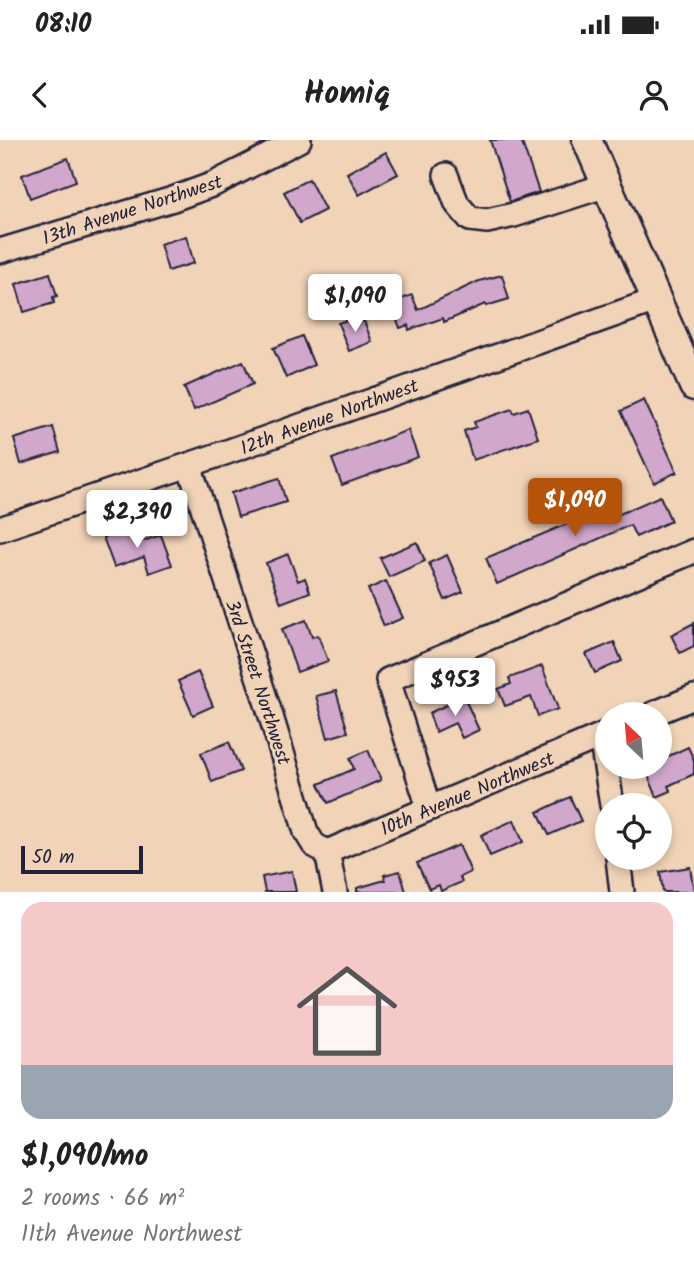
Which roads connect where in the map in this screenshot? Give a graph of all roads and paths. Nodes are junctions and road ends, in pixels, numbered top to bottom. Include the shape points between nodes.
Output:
1 (299, 140) edge
2 (587, 140) edge
3 (446, 175) dead end
4 (607, 185) junction
5 (0, 251) edge
6 (656, 300) junction
7 (694, 386) edge
8 (189, 465) junction
9 (0, 528) edge
10 (694, 551) edge
11 (694, 697) edge
12 (672, 706) edge
13 (595, 739) edge
14 (429, 808) junction
15 (327, 852) junction
16 (619, 870) edge
17 (335, 892) edge
18 (622, 892) edge

1 - 5 street, 13th Avenue Northwest via 204,188
2 - 4 main road
3 - 4 street via 457,204 470,219 487,221
4 - 6 main road
6 - 7 main road
6 - 8 street, 12th Avenue Northwest
8 - 9 street, 12th Avenue Northwest
8 - 15 street, 3rd Street Northwest via 306,832 314,845
10 - 14 street via 387,680
11 - 12 street
13 - 14 street, 10th Avenue Northwest
14 - 15 street, 10th Avenue Northwest
15 - 17 street
16 - 18 street

